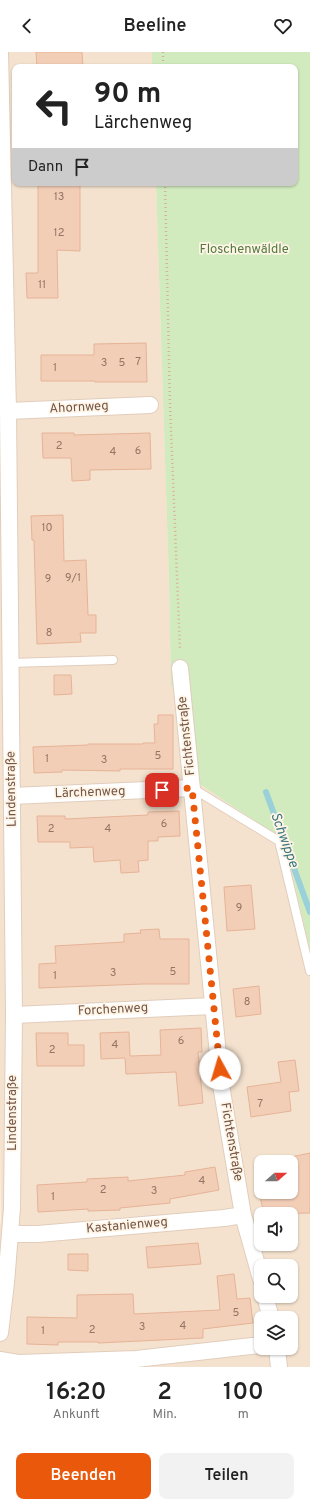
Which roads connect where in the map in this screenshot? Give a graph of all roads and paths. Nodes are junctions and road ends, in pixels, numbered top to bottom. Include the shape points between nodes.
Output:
1 (0, 52) edge
2 (163, 52) edge
3 (163, 64) edge
4 (165, 186) edge
5 (150, 405) dead end
6 (8, 411) junction
7 (113, 660) dead end
8 (10, 663) junction
9 (180, 668) joint
10 (192, 788) junction
11 (12, 796) junction
12 (310, 971) edge
13 (213, 1006) junction
14 (14, 1015) junction
15 (243, 1215) junction
16 (10, 1234) junction
17 (255, 1259) edge
18 (0, 1333) edge
19 (254, 1346) edge
20 (278, 1355) edge
21 (0, 1360) edge
22 (279, 1367) edge

1 - 6 street, Lindenstraße
2 - 3 path
4 - 9 path
5 - 6 street, Ahornweg
6 - 8 street, Lindenstraße
7 - 8 lane
8 - 11 street, Lindenstraße
9 - 10 street, Fichtenstraße
10 - 11 street, Lärchenweg
10 - 12 lane via 279,841
10 - 13 street, Fichtenstraße
11 - 14 street, Lindenstraße
13 - 14 street, Forchenweg
13 - 15 street, Fichtenstraße via 221,1085
14 - 16 street, Lindenstraße
15 - 16 street, Kastanienweg
15 - 17 street, Fichtenstraße
16 - 18 street, Lindenstraße
19 - 21 street via 136,1359 18,1363
20 - 22 street

